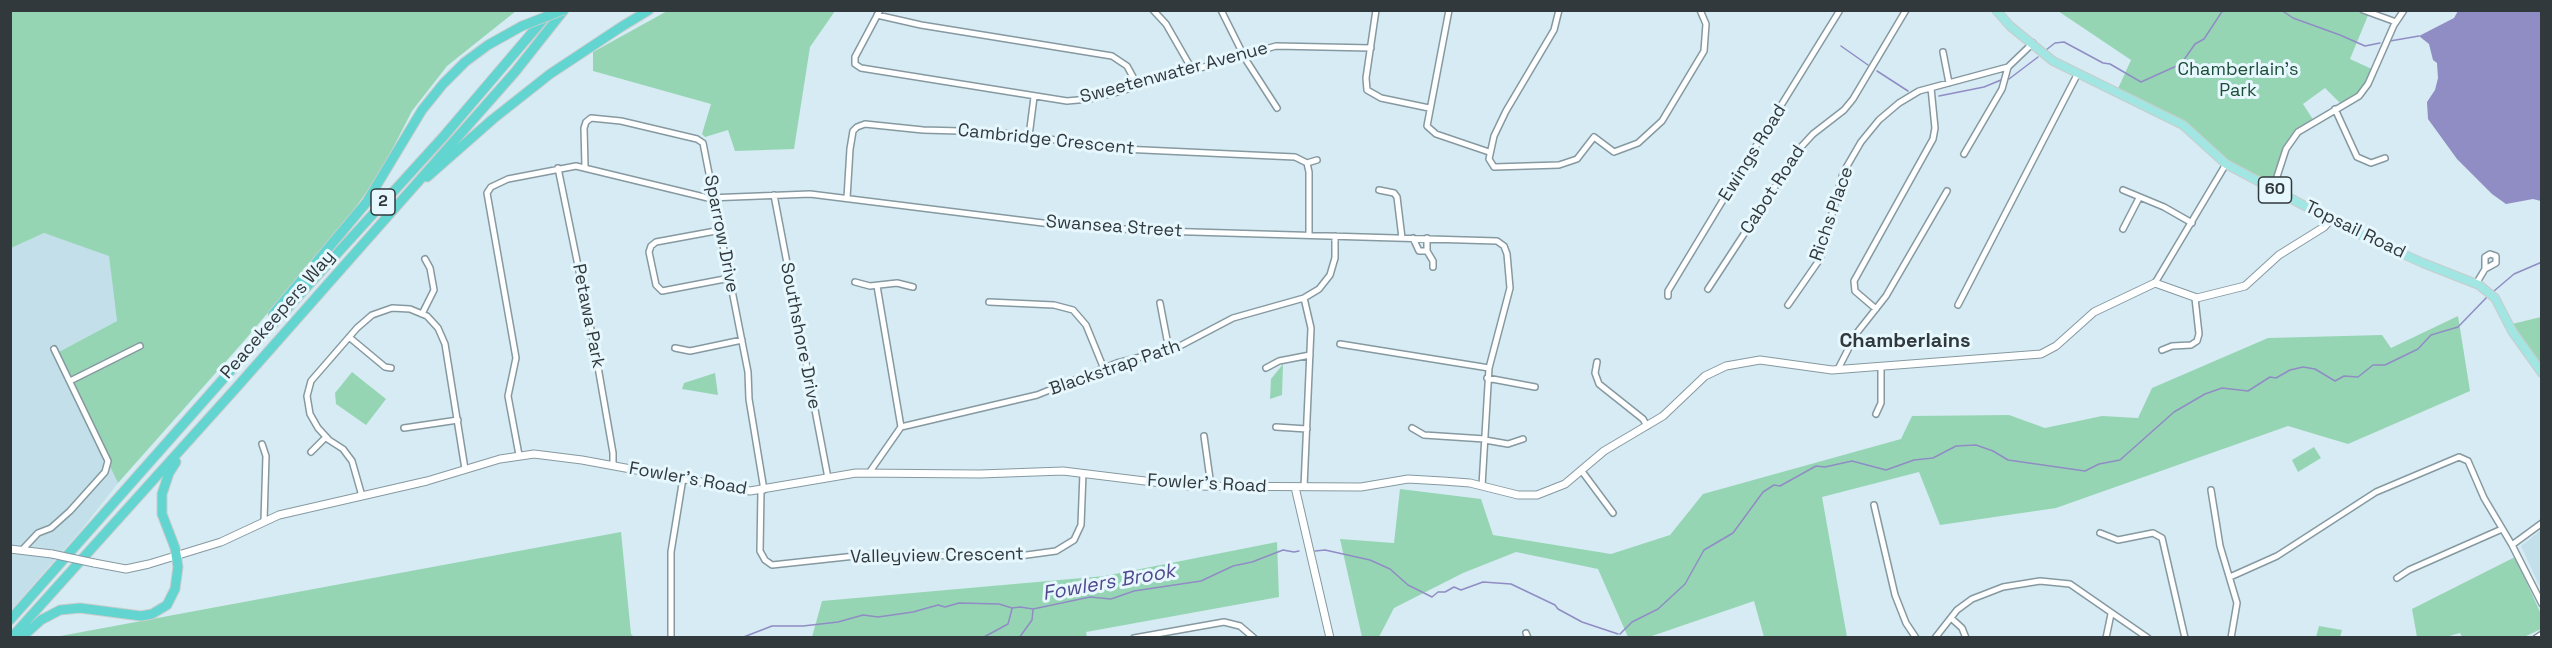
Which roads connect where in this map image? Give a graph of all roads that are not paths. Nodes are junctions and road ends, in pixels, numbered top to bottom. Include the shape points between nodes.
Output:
1 (551, 10) edge
2 (563, 10) edge
3 (650, 10) edge
4 (1153, 10) edge
5 (1221, 10) edge
6 (1376, 10) edge
7 (1449, 10) edge
8 (1559, 10) edge
9 (1700, 10) edge
10 (1840, 10) edge
11 (1906, 10) edge
12 (1996, 10) edge
13 (2363, 10) edge
14 (2404, 10) edge
15 (879, 13) edge
16 (2396, 22) junction
17 (2033, 43) junction
18 (1371, 48) junction
19 (1943, 52) dead end
20 (1244, 55) junction
21 (2008, 67) junction
22 (1193, 71) junction
23 (2077, 75) junction
24 (1949, 82) junction
25 (1138, 86) junction
26 (1930, 87) junction
27 (1034, 97) junction
28 (1277, 108) dead end
29 (1429, 108) junction
30 (2335, 109) junction
31 (1029, 136) junction
32 (1489, 152) junction
33 (1964, 154) dead end
34 (2385, 158) dead end
35 (1317, 160) dead end
36 (1307, 163) junction
37 (2226, 164) junction
38 (585, 166) junction
39 (558, 168) junction
40 (2273, 189) junction
41 (1379, 190) dead end
42 (2123, 190) dead end
43 (1947, 191) dead end
44 (774, 195) junction
45 (715, 198) junction
46 (847, 198) junction
47 (2139, 198) junction
48 (388, 214) junction
49 (2331, 219) junction
50 (2192, 223) junction
51 (2123, 229) dead end
52 (721, 230) junction
53 (1309, 235) junction
54 (1335, 236) junction
55 (1402, 238) junction
56 (1413, 238) junction
57 (1427, 238) junction
58 (1427, 251) junction
59 (425, 259) dead end
60 (1433, 267) dead end
61 (2486, 269) dead end
62 (730, 278) junction
63 (855, 282) dead end
64 (2155, 284) junction
65 (2476, 284) junction
66 (877, 286) junction
67 (913, 287) dead end
68 (1708, 289) dead end
69 (1668, 296) dead end
70 (1304, 298) junction
71 (2195, 298) junction
72 (989, 303) dead end
73 (1160, 303) dead end
74 (1788, 305) dead end
75 (1958, 305) dead end
76 (1876, 309) junction
77 (422, 314) junction
78 (349, 337) junction
79 (742, 340) junction
80 (1340, 344) dead end
81 (140, 346) dead end
82 (675, 348) dead end
83 (54, 349) dead end
84 (1169, 350) junction
85 (2162, 350) dead end
86 (1310, 356) junction
87 (1597, 362) dead end
88 (1881, 366) junction
89 (391, 368) dead end
90 (1266, 368) dead end
91 (1489, 368) junction
92 (1104, 369) junction
93 (1838, 369) junction
94 (2541, 373) edge
95 (224, 378) junction
96 (1488, 378) junction
97 (70, 381) junction
98 (1534, 387) dead end
99 (236, 388) junction
100 (1876, 414) dead end
101 (458, 420) junction
102 (1647, 426) junction
103 (901, 427) junction
104 (1276, 427) dead end
105 (404, 428) dead end
106 (1413, 428) dead end
107 (1307, 429) junction
108 (1204, 436) dead end
109 (326, 437) junction
110 (1523, 439) dead end
111 (1485, 440) junction
112 (262, 444) dead end
113 (311, 452) dead end
114 (519, 455) junction
115 (613, 465) junction
116 (465, 469) junction
117 (1581, 470) junction
118 (869, 473) junction
119 (1083, 473) junction
120 (683, 478) junction
121 (828, 478) junction
122 (1211, 486) junction
123 (1482, 486) junction
124 (1295, 487) junction
125 (1304, 487) junction
126 (763, 490) junction
127 (2211, 490) dead end
128 (362, 496) junction
129 (1874, 505) dead end
130 (1613, 513) dead end
131 (264, 521) junction
132 (2541, 523) edge
133 (2502, 529) junction
134 (2100, 533) dead end
135 (2512, 544) junction
136 (10, 549) edge
137 (22, 550) junction
138 (177, 557) junction
139 (2230, 577) junction
140 (2397, 578) dead end
141 (2541, 604) edge
142 (2111, 614) junction
143 (1951, 618) junction
144 (10, 620) edge
145 (2541, 634) edge
146 (11, 638) edge
147 (21, 638) edge
148 (671, 638) edge
149 (1134, 638) edge
150 (1254, 638) edge
151 (1330, 638) edge
152 (1916, 638) edge
153 (1935, 638) edge
154 (1966, 638) edge
155 (2106, 638) edge
156 (2148, 638) edge
157 (2185, 638) edge
158 (2231, 638) edge
159 (2536, 638) edge

1 - 95 highway, Peacekeepers Way / 2 via 443,137
2 - 48 highway, Peacekeepers Way / 2 via 534,51
2 - 95 highway, bridge via 522,26 476,53 455,71 433,95 366,203
3 - 48 highway via 550,74 493,119
4 - 22 street via 1166,24
5 - 20 street
6 - 18 street
7 - 29 street
8 - 32 street via 1554,30 1506,111
9 - 32 street via 1706,24 1705,49 1657,127 1638,143 1614,152 1594,137 1577,159 1559,165 1494,167
10 - 69 street, Ewings Road
11 - 68 street, Cabot Road via 1856,95 1801,147
12 - 17 main road, Topsail Road / 60
13 - 16 street
14 - 16 street
15 - 25 street via 921,25 1112,56 1127,66
15 - 27 street, Sweetenwater Avenue via 856,54 859,67
16 - 30 street via 2368,84 2359,96
17 - 21 street, Richs Place
17 - 23 main road, Topsail Road / 60
18 - 20 street, Sweetenwater Avenue via 1281,46
18 - 29 street via 1368,92
19 - 24 street
20 - 22 street, Sweetenwater Avenue
20 - 28 street
21 - 24 street, Richs Place
21 - 33 street via 2002,89
22 - 25 street, Sweetenwater Avenue
23 - 37 main road, Topsail Road / 60 via 2183,125
23 - 75 street
24 - 26 street, Richs Place
25 - 27 street, Sweetenwater Avenue via 1082,100
26 - 74 street, Richs Place via 1895,106 1861,142 1840,181 1819,262
26 - 76 street via 1933,140 1853,284 1855,291
27 - 31 street
29 - 32 street via 1426,123 1430,131
30 - 34 street via 2357,157 2371,163
30 - 40 street via 2298,132 2286,148
31 - 36 street, Cambridge Crescent via 1122,149 1287,155
31 - 46 street, Cambridge Crescent via 864,124 853,131
35 - 36 street
36 - 53 street
37 - 40 main road, Topsail Road / 60
37 - 50 street
38 - 39 street, Swansea Street
38 - 45 street, Swansea Street
38 - 45 street, Sparrow Drive via 584,128 591,118 697,139 704,145
39 - 114 street, Swansea Street via 494,184 487,196 516,358 508,396
39 - 115 street, Petawa Park via 594,344
40 - 49 main road, Topsail Road / 60
41 - 55 street via 1395,193 1397,197
42 - 47 street
43 - 76 street
44 - 45 street, Swansea Street
44 - 46 street, Swansea Street
44 - 121 street, Southshore Drive
45 - 52 street, Sparrow Drive
46 - 53 street, Swansea Street via 1067,226
47 - 50 street
47 - 51 street
48 - 99 highway, Peacekeepers Way / 2
49 - 65 main road, Topsail Road / 60
49 - 71 street via 2279,255 2245,286
50 - 64 street
52 - 62 street, Sparrow Drive
52 - 62 street via 653,244 649,252 657,287 664,291
53 - 54 street, Swansea Street
54 - 55 street, Swansea Street
54 - 70 street, Blackstrap Path via 1330,275 1319,289
55 - 56 street, Swansea Street
56 - 57 street, Swansea Street
56 - 58 street via 1419,251
57 - 58 street
57 - 91 street, Swansea Street via 1492,240 1505,248 1509,293
58 - 60 street
59 - 77 street via 434,290
61 - 65 street
62 - 79 street, Sparrow Drive
63 - 66 street
64 - 71 street
64 - 88 street, Fowler's Road via 2094,312 2044,353
65 - 94 main road, Topsail Road / 60 via 2495,298
66 - 67 street via 897,283
66 - 103 street
70 - 84 street, Blackstrap Path via 1233,318
70 - 86 street via 1310,322
71 - 85 street via 2198,341
72 - 92 street via 1054,305 1073,310 1086,325
73 - 84 street
76 - 93 street via 1856,334
77 - 78 street via 392,308 372,315
77 - 101 street via 438,328 445,344
78 - 89 street via 385,368
78 - 109 street via 311,381 307,396 309,414
79 - 82 street via 690,351
79 - 126 street, Sparrow Drive
80 - 91 street
81 - 97 street
83 - 97 street
84 - 92 street, Blackstrap Path
86 - 90 street via 1279,361
86 - 107 street
87 - 102 street via 1594,373 1599,384
88 - 93 street, Fowler's Road
88 - 100 street via 1881,403
91 - 96 street, Swansea Street
92 - 103 street, Blackstrap Path via 1037,395
93 - 102 street, Fowler's Road via 1760,360 1729,365 1705,376 1669,411
95 - 144 highway, Peacekeepers Way / 2
96 - 98 street
96 - 111 street, Swansea Street
97 - 137 street via 106,455 107,467 70,511 51,528 38,533
99 - 138 highway via 174,465 164,484 162,514
99 - 146 highway, Peacekeepers Way / 2
101 - 105 street
101 - 116 street
102 - 117 street, Fowler's Road via 1608,448
103 - 118 street
104 - 107 street
106 - 111 street via 1424,435
107 - 125 street
108 - 122 street
109 - 113 street
109 - 128 street via 352,461
110 - 111 street via 1508,444
111 - 123 street, Swansea Street
112 - 131 street via 266,456
114 - 115 street, Fowler's Road via 559,456
114 - 116 street, Fowler's Road
115 - 120 street, Fowler's Road
116 - 128 street, Fowler's Road
117 - 123 street, Fowler's Road via 1562,485 1537,495 1518,495
117 - 130 street
118 - 119 street, Fowler's Road
118 - 121 street, Fowler's Road
119 - 122 street, Fowler's Road
119 - 126 street, Valleyview Crescent via 1081,520 1076,537 1056,551 1018,557 874,554 772,565 760,551
120 - 126 street, Fowler's Road
120 - 148 street via 671,552
121 - 126 street, Fowler's Road
122 - 124 street, Fowler's Road
123 - 125 street, Fowler's Road via 1408,479 1361,487
124 - 125 street, Fowler's Road
124 - 151 street
127 - 139 street via 2220,546
128 - 131 street, Fowler's Road
129 - 152 street via 1894,595
131 - 138 street, Fowler's Road
132 - 135 street
133 - 135 street
133 - 139 street via 2465,458 2455,457 2376,492 2277,556
133 - 140 street
134 - 157 street via 2118,540 2153,533 2162,538
135 - 141 street
136 - 137 street, Fowler's Road
137 - 138 street, Fowler's Road, bridge via 126,569
138 - 147 highway via 175,589 160,610 141,616 70,608 50,614
139 - 158 street via 2237,603
142 - 143 street via 2070,584 2040,581 1988,591 1968,601
142 - 155 street
142 - 156 street
143 - 153 street
143 - 154 street
145 - 159 street
149 - 150 street via 1224,622 1240,626

